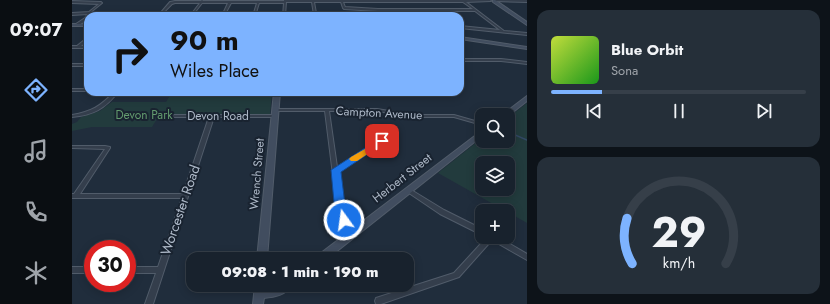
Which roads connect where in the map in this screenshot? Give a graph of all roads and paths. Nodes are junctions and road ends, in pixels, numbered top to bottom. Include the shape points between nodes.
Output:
1 (393, 0) edge
2 (463, 0) edge
3 (202, 1) edge
4 (285, 1) edge
5 (314, 1) junction
6 (342, 1) edge
7 (493, 1) edge
8 (527, 1) edge
9 (72, 2) edge
10 (230, 2) junction
11 (258, 2) junction
12 (419, 10) joint
13 (447, 10) junction
14 (476, 10) junction
15 (89, 12) edge
16 (164, 12) edge
17 (194, 12) edge
18 (225, 12) edge
19 (255, 12) edge
20 (284, 12) edge
21 (315, 12) edge
22 (449, 12) edge
23 (84, 13) edge
24 (72, 14) edge
25 (84, 20) edge
26 (527, 24) edge
27 (72, 25) edge
28 (77, 25) junction
29 (84, 25) edge
30 (464, 27) edge
31 (504, 32) junction
32 (527, 34) edge
33 (464, 39) edge
34 (84, 42) edge
35 (72, 47) edge
36 (78, 47) junction
37 (84, 47) edge
38 (527, 48) edge
39 (464, 60) edge
40 (527, 63) edge
41 (72, 65) edge
42 (84, 65) edge
43 (72, 90) edge
44 (84, 90) edge
45 (112, 96) edge
46 (277, 96) edge
47 (527, 98) edge
48 (514, 108) edge
49 (327, 110) junction
50 (275, 113) junction
51 (72, 116) edge
52 (160, 116) dead end
53 (212, 116) junction
54 (475, 122) edge
55 (475, 138) edge
56 (389, 140) dead end
57 (72, 147) edge
58 (336, 170) junction
59 (408, 190) junction
60 (74, 196) edge
61 (185, 196) junction
62 (475, 228) edge
63 (357, 230) junction
64 (485, 244) edge
65 (504, 244) edge
66 (263, 252) edge
67 (329, 252) edge
68 (527, 258) edge
69 (72, 270) edge
70 (84, 270) edge
71 (136, 270) edge
72 (160, 270) junction
73 (260, 292) edge
74 (379, 301) dead end
75 (149, 304) edge
76 (258, 304) edge

1 - 2 street
1 - 6 street
2 - 7 street
2 - 14 street
3 - 10 street
3 - 16 street via 172,3
3 - 17 street
4 - 5 street
4 - 11 street
4 - 20 street
5 - 6 street
5 - 21 street
6 - 12 street via 344,8
7 - 8 street
7 - 26 street
9 - 15 street via 101,3
10 - 11 street
10 - 18 street
11 - 19 street
12 - 13 street
13 - 14 street
13 - 22 street
14 - 31 street
23 - 24 street
25 - 28 street
27 - 28 street
28 - 29 street
30 - 31 street
31 - 32 street
33 - 38 street
34 - 36 street
35 - 36 street
36 - 37 street
39 - 40 street
41 - 42 street
43 - 44 street
45 - 51 street via 100,108
46 - 50 street, Wrench Street
47 - 48 street
49 - 50 street, Campton Avenue
49 - 54 street, Campton Avenue via 377,110 417,116 449,116
49 - 58 street
50 - 53 street, Devon Road
50 - 66 street, Wrench Street
52 - 53 street, Devon Road
53 - 61 street, Worcester Road
55 - 59 street, Herbert Street
56 - 58 street via 380,142
57 - 60 street via 108,148
58 - 63 street via 341,215
59 - 62 street via 442,212
59 - 63 street, Herbert Street
60 - 61 street
61 - 72 street, Worcester Road
63 - 67 street, Herbert Street
64 - 74 street via 456,275
65 - 68 street
69 - 70 street
71 - 72 street
72 - 75 street, Worcester Road
73 - 76 street

